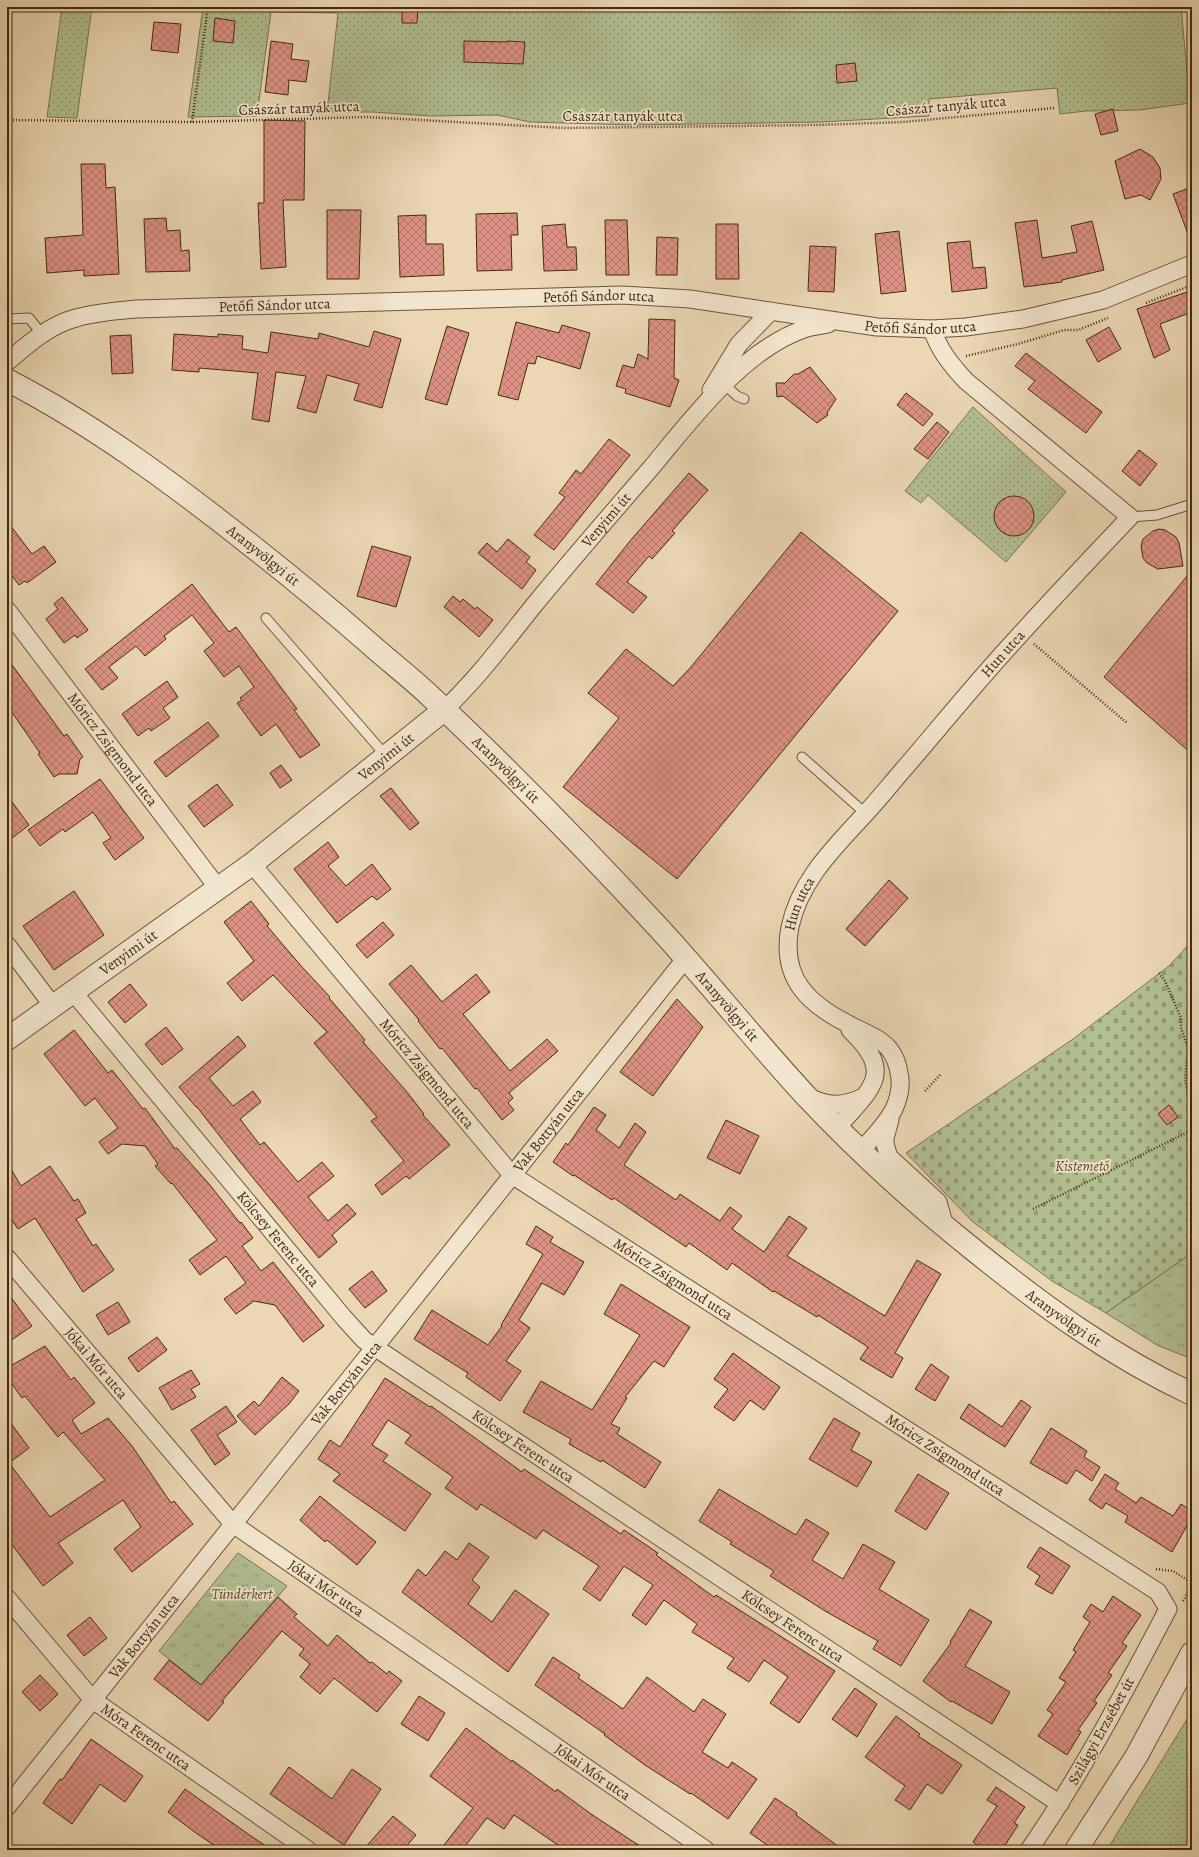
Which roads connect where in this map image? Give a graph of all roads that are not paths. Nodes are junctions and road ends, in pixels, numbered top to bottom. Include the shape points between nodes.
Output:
1 (1192, 264) edge
2 (771, 311) junction
3 (7, 319) edge
4 (843, 321) junction
5 (932, 329) junction
6 (42, 334) junction
7 (7, 362) edge
8 (7, 380) edge
9 (725, 385) junction
10 (744, 399) dead end
11 (703, 405) junction
12 (1192, 504) edge
13 (1130, 517) junction
14 (7, 610) edge
15 (266, 618) dead end
16 (444, 710) junction
17 (802, 756) dead end
18 (387, 757) junction
19 (865, 813) junction
20 (252, 864) junction
21 (218, 888) junction
22 (7, 945) edge
23 (686, 958) junction
24 (73, 992) junction
25 (53, 1006) junction
26 (840, 1020) junction
27 (7, 1039) edge
28 (806, 1096) junction
29 (862, 1098) junction
30 (893, 1110) junction
31 (836, 1128) junction
32 (860, 1152) junction
33 (512, 1174) junction
34 (945, 1227) junction
35 (7, 1258) edge
36 (375, 1348) junction
37 (1192, 1394) edge
38 (233, 1524) junction
39 (7, 1598) edge
40 (1168, 1609) joint
41 (1192, 1653) edge
42 (93, 1700) junction
43 (1060, 1804) junction
44 (7, 1807) edge
45 (308, 1850) edge
46 (706, 1850) edge
47 (1029, 1850) edge
48 (1076, 1850) edge

1 - 5 street, Petőfi Sándor utca via 1103,300 1023,319
2 - 4 street, Petőfi Sándor utca
2 - 6 street, Petőfi Sándor utca via 690,299 622,295 137,309 101,312 74,318
2 - 11 street, Venyimi út via 739,344
3 - 6 lane via 29,318
4 - 5 street, Petőfi Sándor utca via 877,327
4 - 9 street, Venyimi út via 808,328 786,337 750,362
5 - 13 street via 942,352 966,381
6 - 7 street, Petőfi Sándor utca
8 - 16 street, Aranyvölgyi út via 90,426 194,500 298,582
9 - 10 lane
9 - 11 street, Venyimi út
11 - 16 street, Venyimi út via 474,679
12 - 13 lane via 1157,515
13 - 19 street, Hun utca via 1016,639
14 - 21 street, Móricz Zsigmond utca
15 - 18 lane
16 - 18 street, Venyimi út
16 - 23 street, Aranyvölgyi út via 561,824
17 - 19 lane
18 - 20 street, Venyimi út
19 - 26 street, Hun utca via 831,850 808,882 796,907 788,942 791,972 797,983 812,1002
20 - 21 street, Venyimi út
20 - 33 street, Móricz Zsigmond utca
21 - 24 street, Venyimi út
22 - 25 street
23 - 28 street, Aranyvölgyi út
23 - 33 street, Vak Bottyán utca
24 - 25 street, Venyimi út
24 - 36 street, Kölcsey Ferenc utca via 339,1312 364,1340
25 - 27 street, Venyimi út
26 - 29 street, Hun utca via 864,1043 875,1061 876,1077
26 - 30 street, Hun utca via 884,1043 895,1058 900,1085
28 - 29 street via 819,1102 838,1105
28 - 31 street, Aranyvölgyi út
29 - 31 street, Hun utca
30 - 32 street, Hun utca
30 - 34 street via 884,1138 889,1157 938,1202
31 - 32 street, Aranyvölgyi út
32 - 34 street, Aranyvölgyi út
33 - 36 street, Vak Bottyán utca
33 - 40 street, Móricz Zsigmond utca via 1132,1574 1158,1592
34 - 37 street, Aranyvölgyi út via 1022,1289 1079,1330 1168,1383
35 - 38 street, Jókai Mór utca
36 - 38 street, Vak Bottyán utca
36 - 43 street, Kölcsey Ferenc utca
38 - 42 street, Vak Bottyán utca
38 - 46 street, Jókai Mór utca
39 - 42 street, Móra Ferenc utca
40 - 43 street, Szilágyi Erzsébet út
41 - 48 street via 1136,1757
42 - 44 street, Vak Bottyán utca
42 - 45 street, Móra Ferenc utca
43 - 47 street, Szilágyi Erzsébet út

